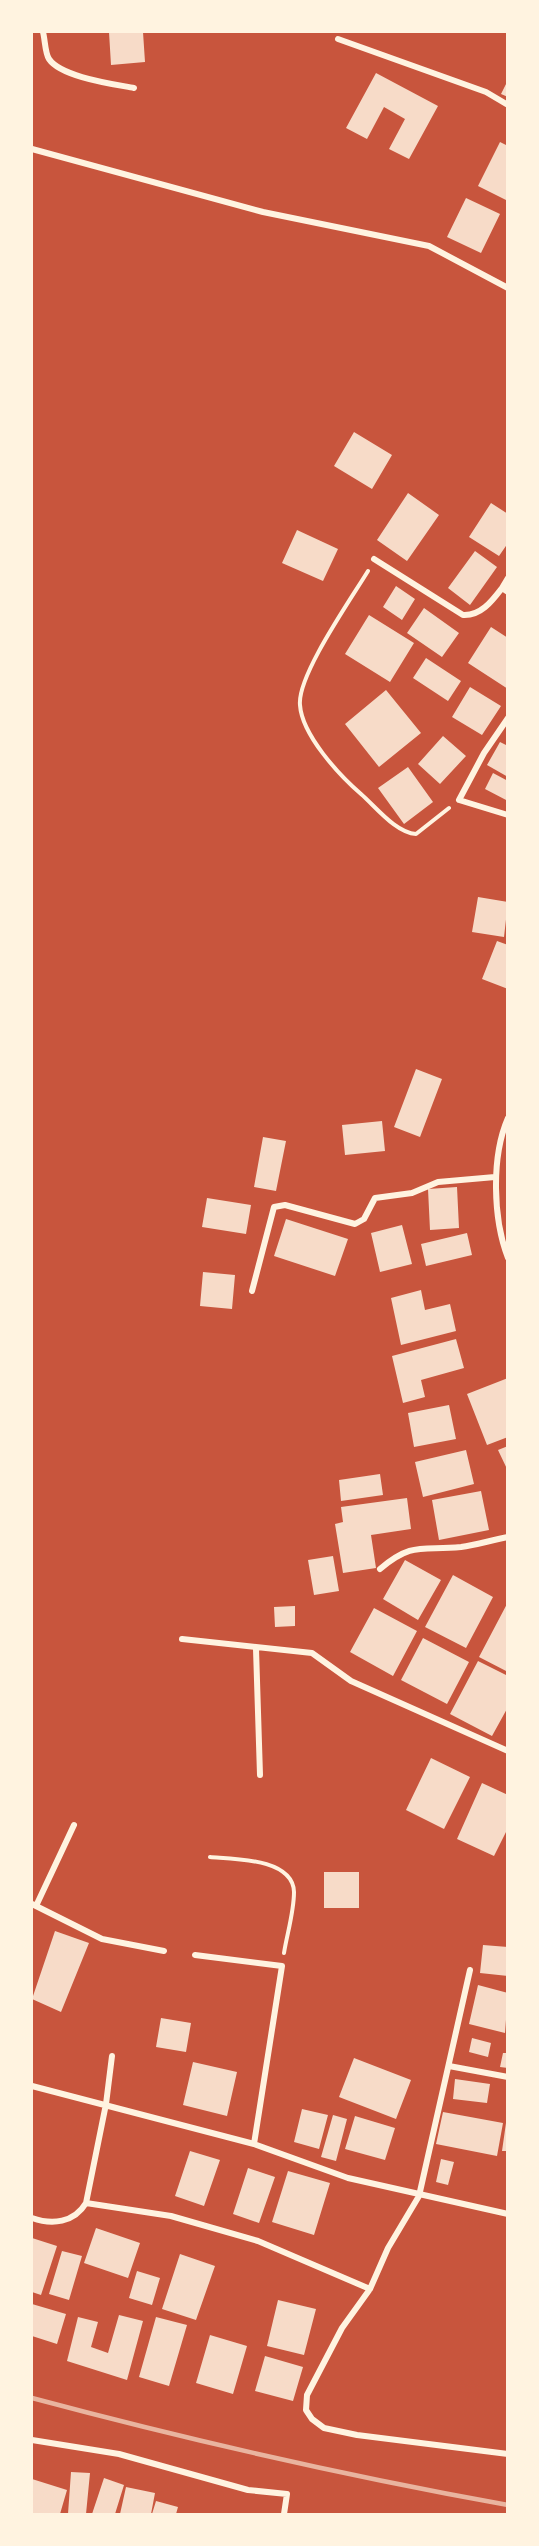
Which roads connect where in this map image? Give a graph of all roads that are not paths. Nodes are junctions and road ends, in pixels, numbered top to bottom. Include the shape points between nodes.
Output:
1 (43, 32) edge
2 (338, 39) dead end
3 (134, 88) dead end
4 (507, 105) edge
5 (32, 149) edge
6 (507, 288) edge
7 (374, 559) road end
8 (507, 578) edge
9 (505, 590) edge
10 (507, 718) edge
11 (507, 815) edge
12 (507, 1118) edge
13 (495, 1177) junction
14 (507, 1258) edge
15 (252, 1291) dead end
16 (507, 1537) edge
17 (380, 1569) dead end
18 (182, 1639) dead end
19 (256, 1649) junction
20 (507, 1751) edge
21 (260, 1775) dead end
22 (74, 1826) dead end
23 (34, 1905) edge
24 (164, 1951) dead end
25 (195, 1955) dead end
26 (470, 1970) dead end
27 (112, 2056) dead end
28 (449, 2066) junction
29 (507, 2077) edge
30 (32, 2086) edge
31 (106, 2104) junction
32 (254, 2144) junction
33 (419, 2196) junction
34 (86, 2203) junction
35 (507, 2214) edge
36 (32, 2218) edge
37 (370, 2289) junction
38 (32, 2440) edge
39 (507, 2454) edge
40 (284, 2514) edge

1 - 3 street via 47,56 58,67 93,81
2 - 4 street via 486,92
5 - 6 street via 263,212 429,246
7 - 9 street via 463,615 478,612
8 - 9 street
10 - 11 street via 459,800
12 - 13 street
13 - 14 street
13 - 15 street via 438,1182 412,1193 375,1198 364,1219 355,1224 285,1205 274,1207
16 - 17 street via 460,1547 414,1549
18 - 19 street
19 - 20 street via 312,1653 351,1681
19 - 21 street
22 - 23 street
23 - 24 street via 102,1939
25 - 32 street via 282,1966
26 - 28 street
27 - 31 street
28 - 29 street
28 - 33 street
30 - 31 street
31 - 32 street
31 - 34 street
32 - 33 street via 348,2178
33 - 35 street
33 - 37 street via 388,2247
34 - 36 street via 80,2213 67,2219 47,2223
34 - 37 street via 171,2216 258,2241
37 - 39 street via 342,2328 307,2395 306,2409 312,2419 324,2428 357,2435
38 - 40 street via 118,2454 248,2490 287,2494

